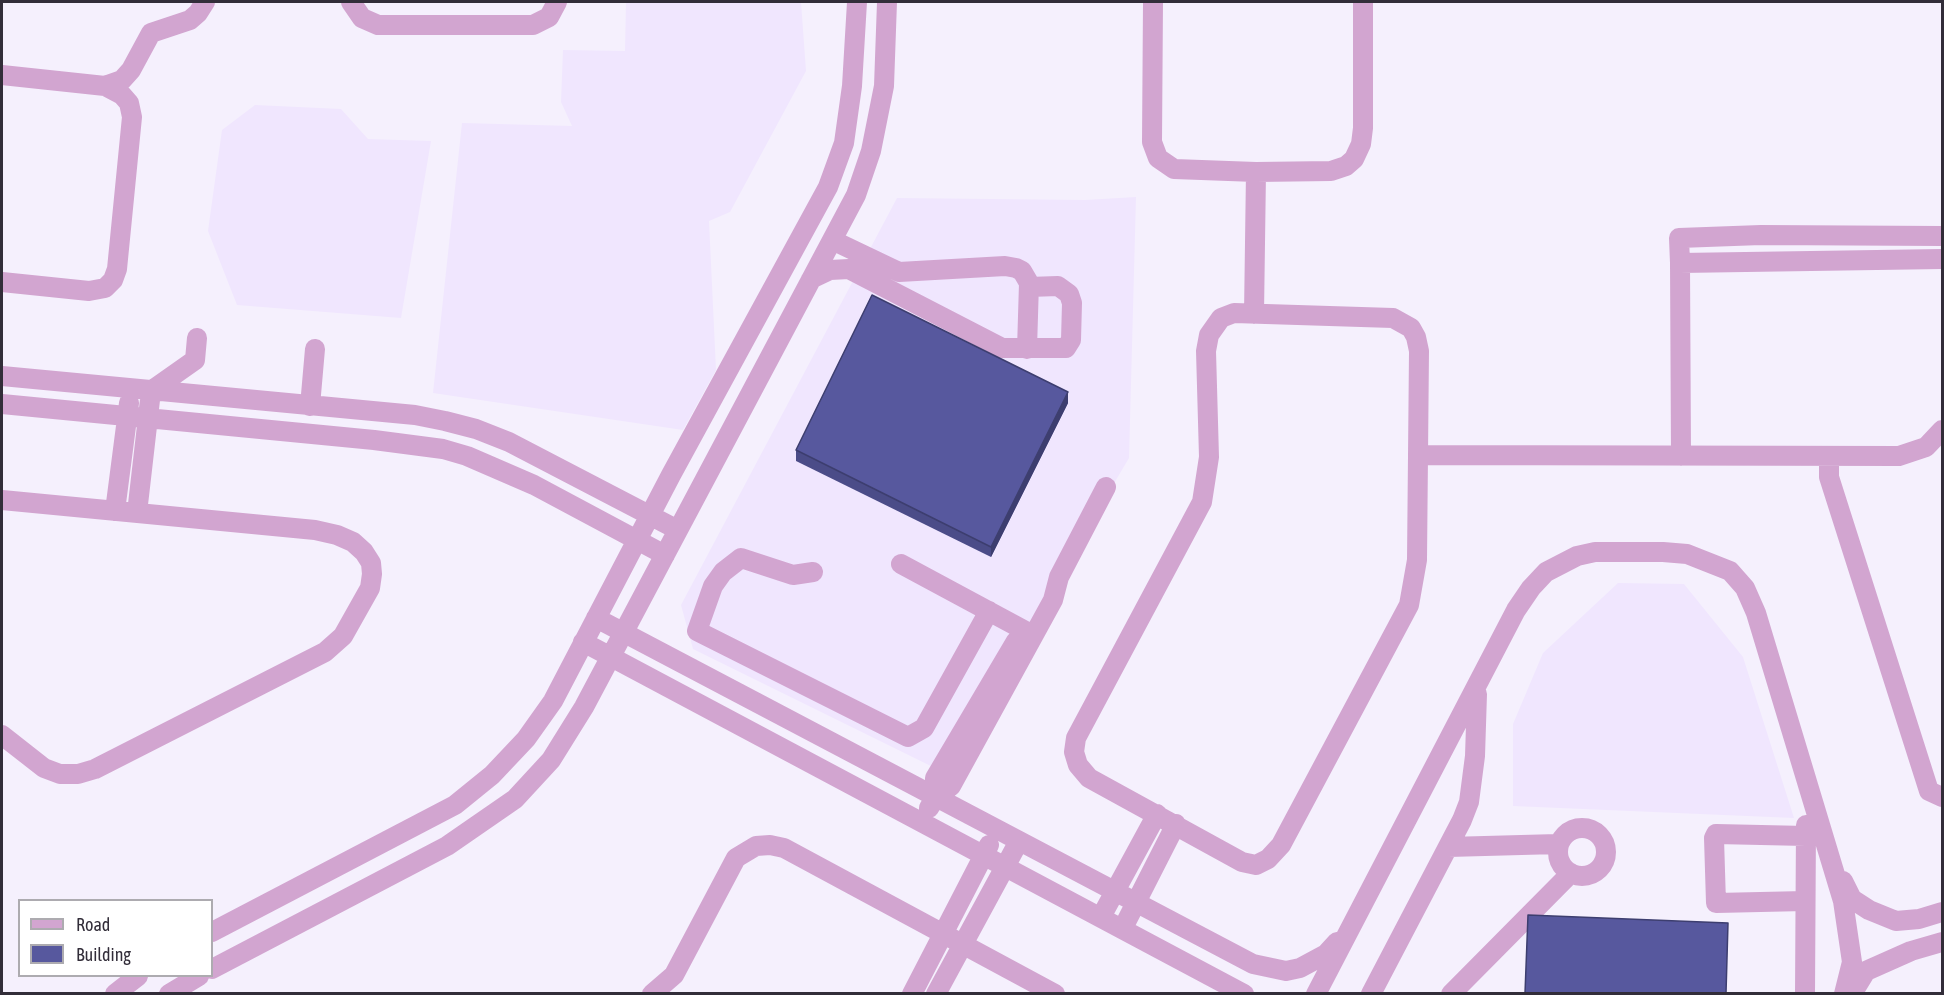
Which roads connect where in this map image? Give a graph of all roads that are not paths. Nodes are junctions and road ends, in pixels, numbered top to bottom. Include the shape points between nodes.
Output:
1 (205, 2) edge
2 (351, 2) edge
3 (557, 2) edge
4 (858, 2) edge
5 (886, 2) edge
6 (1153, 2) edge
7 (1363, 2) edge
8 (2, 75) edge
9 (105, 86) junction
10 (1256, 172) junction
11 (1942, 236) edge
12 (832, 240) junction
13 (1942, 259) edge
14 (1680, 263) junction
15 (909, 273) junction
16 (811, 279) junction
17 (2, 282) edge
18 (1029, 287) junction
19 (902, 295) junction
20 (1254, 314) junction
21 (197, 338) dead end
22 (315, 349) dead end
23 (1027, 349) junction
24 (2, 376) edge
25 (131, 388) junction
26 (152, 391) junction
27 (2, 404) edge
28 (310, 406) junction
29 (127, 416) junction
30 (148, 418) junction
31 (1942, 430) edge
32 (1418, 455) junction
33 (1681, 456) junction
34 (1829, 456) junction
35 (1106, 487) dead end
36 (2, 500) edge
37 (116, 511) junction
38 (137, 513) junction
39 (650, 515) junction
40 (678, 530) junction
41 (637, 540) junction
42 (665, 555) junction
43 (901, 564) dead end
44 (813, 572) dead end
45 (989, 611) junction
46 (596, 618) junction
47 (623, 632) junction
48 (1028, 632) junction
49 (584, 642) junction
50 (611, 656) junction
51 (1477, 685) junction
52 (2, 735) edge
53 (1806, 776) junction
54 (1942, 797) edge
55 (935, 798) junction
56 (1157, 814) junction
57 (922, 821) junction
58 (1176, 824) junction
59 (998, 830) junction
60 (1806, 836) junction
61 (1019, 841) junction
62 (1558, 844) junction
63 (1448, 847) junction
64 (984, 855) junction
65 (1830, 855) junction
66 (1005, 866) junction
67 (1571, 873) junction
68 (1115, 891) junction
69 (1805, 901) junction
70 (1136, 902) junction
71 (1942, 912) edge
72 (1101, 917) junction
73 (1123, 928) junction
74 (1350, 929) junction
75 (213, 931) edge
76 (943, 934) junction
77 (1942, 942) edge
78 (963, 944) junction
79 (213, 968) edge
80 (135, 977) edge
81 (196, 977) edge
82 (115, 993) edge
83 (169, 993) edge
84 (652, 993) edge
85 (912, 993) edge
86 (936, 993) edge
87 (1055, 993) edge
88 (1244, 993) edge
89 (1316, 993) edge
90 (1371, 993) edge
91 (1451, 993) edge
92 (1805, 993) edge
93 (1844, 993) edge
94 (1852, 993) edge

1 - 9 street via 190,20 151,33 131,70 122,80
2 - 3 street via 362,18 378,25 533,25 549,17
4 - 39 street via 844,142 828,187
5 - 12 street via 884,86 872,151 856,195
6 - 10 street via 1152,142 1158,158 1174,169
7 - 10 street via 1363,128 1354,159 1331,171
8 - 9 street
9 - 17 street via 129,103 132,117 113,280 105,288 89,291
10 - 20 street
11 - 14 street via 1679,238
12 - 15 street via 887,269
12 - 16 street
13 - 14 street
14 - 33 street
15 - 18 street via 1005,266 1022,271
15 - 19 street
16 - 19 street via 830,270 849,269
16 - 40 street
18 - 23 street
18 - 23 street via 1058,286 1069,294 1071,340 1063,348
19 - 23 street via 1002,348
20 - 32 street via 1380,316 1402,321 1411,328 1419,351
20 - 56 street via 1221,318 1209,334 1209,457 1202,502 1076,738 1074,752 1078,765 1089,778
21 - 26 street via 195,360
22 - 28 street
24 - 25 street
25 - 26 street
25 - 29 street
26 - 28 street
26 - 30 street
27 - 29 street
28 - 39 street via 415,415 476,429 549,461
29 - 30 street
29 - 37 street
30 - 38 street
30 - 41 street via 443,449 534,485
31 - 34 street via 1914,453
32 - 33 street
32 - 58 street via 1417,560 1409,605 1281,845 1256,865 1242,862
33 - 34 street
34 - 54 street via 1829,477 1929,791
35 - 48 street via 1059,577 1053,600
36 - 37 street
37 - 38 street
38 - 52 street via 337,535 353,542 371,563 370,588 343,636 325,652 95,768 78,774 60,774 44,768
39 - 40 street
39 - 41 street
40 - 42 street
41 - 42 street
41 - 46 street
42 - 47 street
43 - 45 street
44 - 45 street via 793,575 741,558 713,586 697,632 908,737 924,728
45 - 48 street
46 - 47 street
46 - 49 street
47 - 50 street
47 - 55 street
48 - 55 street via 951,786
49 - 50 street
49 - 75 street via 526,739 492,775 455,805
50 - 57 street
50 - 79 street via 551,760 515,799 447,846
51 - 53 street via 1526,595 1560,562 1595,552 1687,554 1730,571 1745,588
51 - 63 street via 1473,784 1462,820
51 - 74 street
53 - 60 street
53 - 65 street
55 - 57 street
55 - 59 street
56 - 58 street
56 - 68 street
57 - 64 street
58 - 70 street
59 - 61 street
59 - 64 street
60 - 69 street
60 - 69 street via 1716,834 1714,838 1716,903
61 - 66 street
61 - 68 street
62 - 63 street
62 - 67 street via 1559,861
62 - 67 street via 1568,831 1584,827 1604,842 1601,866 1587,875
63 - 90 street
64 - 66 street
64 - 76 street
65 - 71 street via 1852,899 1869,910 1896,921
65 - 93 street via 1851,944 1852,962
66 - 72 street
66 - 78 street
67 - 91 street
68 - 70 street
68 - 72 street
69 - 92 street
70 - 73 street
70 - 74 street via 1253,964 1286,971 1326,954
72 - 73 street
73 - 88 street
74 - 89 street
76 - 78 street
76 - 84 street via 784,848 756,846 736,858 674,975
76 - 85 street
77 - 94 street via 1902,954 1866,972
78 - 86 street
78 - 87 street
80 - 82 street
81 - 83 street

